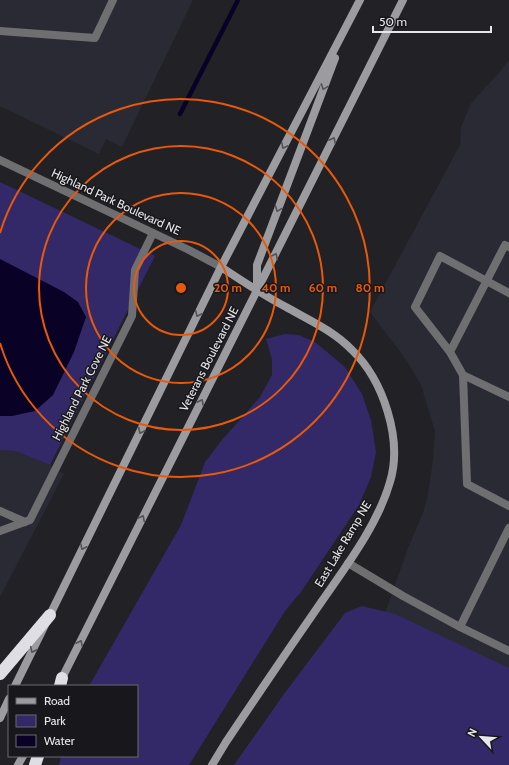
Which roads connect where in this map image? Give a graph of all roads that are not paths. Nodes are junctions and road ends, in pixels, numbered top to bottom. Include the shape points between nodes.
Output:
1 (114, 0) edge
2 (360, 0) edge
3 (404, 0) edge
4 (347, 25) junction
5 (0, 31) edge
6 (0, 160) edge
7 (153, 233) junction
8 (509, 247) edge
9 (221, 267) junction
10 (487, 281) junction
11 (257, 291) junction
12 (509, 292) edge
13 (450, 352) junction
14 (463, 376) junction
15 (509, 397) edge
16 (509, 506) edge
17 (0, 511) edge
18 (25, 522) junction
19 (509, 528) edge
20 (0, 531) edge
21 (348, 563) junction
22 (50, 615) junction
23 (460, 627) junction
24 (509, 651) edge
25 (0, 674) edge
26 (60, 683) edge
27 (15, 685) edge
28 (8, 701) edge
29 (0, 718) edge
30 (212, 765) edge

1 - 5 street via 95,38
2 - 4 main road
11 -> 3 main road, Veterans Boulevard NE
4 -> 9 main road
4 -> 11 main road via 257,265
6 - 7 street, Highland Park Boulevard NE
7 - 9 street, Highland Park Boulevard NE
7 - 18 street, Highland Park Cove NE via 135,270 132,316 30,520
8 - 10 street via 505,245
9 - 11 main road, East Lake Ramp NE
9 -> 22 main road
10 - 12 street
10 - 13 street
10 - 13 street via 440,256 414,307
11 - 21 main road, East Lake Ramp NE via 340,338 370,372 382,394 390,419 394,453 391,481 382,504
26 -> 11 main road, Veterans Boulevard NE
13 - 14 street
14 - 15 street
14 - 16 street via 466,484
17 - 18 street
18 - 20 street
19 - 23 street
21 - 23 street
21 - 30 main road, East Lake Ramp NE
22 - 25 highway
22 -> 27 main road
23 - 24 street
28 - 29 main road

